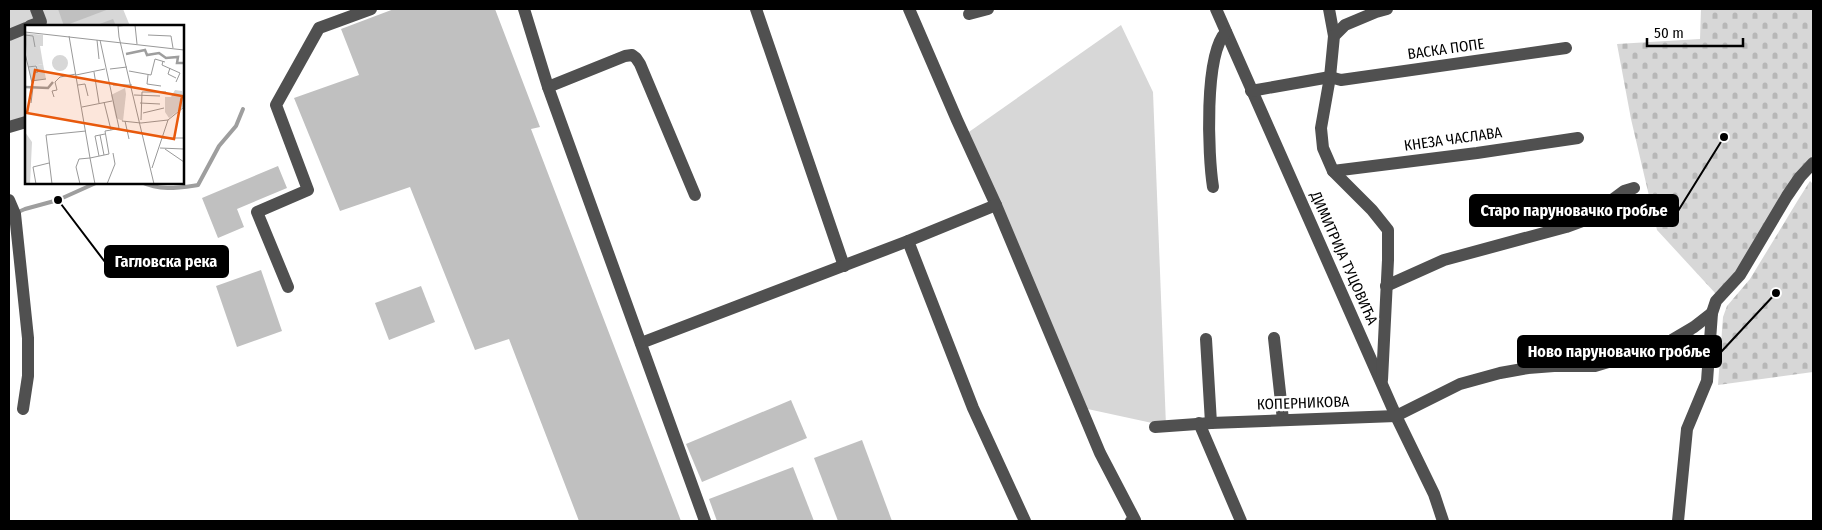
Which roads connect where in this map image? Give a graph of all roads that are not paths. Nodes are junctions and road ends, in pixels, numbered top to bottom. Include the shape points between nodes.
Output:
1 (36, 9) edge
2 (371, 9) edge
3 (524, 9) edge
4 (756, 9) edge
5 (909, 9) edge
6 (988, 9) edge
7 (1216, 9) edge
8 (1329, 9) edge
9 (1387, 9) edge
10 (969, 14) dead end
11 (33, 25) edge
12 (25, 28) edge
13 (1226, 32) junction
14 (9, 35) edge
15 (1334, 36) junction
16 (1566, 48) dead end
17 (1330, 76) junction
18 (548, 87) junction
19 (1251, 91) junction
20 (25, 122) edge
21 (9, 128) edge
22 (1578, 138) dead end
23 (1810, 166) edge
24 (1333, 171) junction
25 (1213, 187) dead end
26 (1634, 188) dead end
27 (695, 195) dead end
28 (9, 200) edge
29 (996, 205) junction
30 (908, 241) junction
31 (844, 266) junction
32 (1386, 286) junction
33 (288, 287) dead end
34 (1712, 313) junction
35 (1274, 338) dead end
36 (1206, 339) dead end
37 (1672, 340) junction
38 (641, 343) junction
39 (1709, 351) junction
40 (1382, 382) junction
41 (23, 409) dead end
42 (1396, 416) junction
43 (1283, 420) junction
44 (1205, 423) junction
45 (1155, 427) dead end
46 (705, 521) edge
47 (1025, 521) edge
48 (1131, 521) edge
49 (1241, 521) edge
50 (1443, 521) edge
51 (1678, 521) edge

1 - 11 street via 41,22
2 - 33 street via 319,28 276,105 308,190 257,212
3 - 18 street
4 - 31 street
5 - 29 street
6 - 10 street
7 - 13 street, ДИМИТРИЈА ТУЦОВИЋА
8 - 15 street
9 - 15 street via 1345,25
12 - 14 street
13 - 19 street, ДИМИТРИЈА ТУЦОВИЋА
13 - 25 street via 1216,48 1211,92 1209,153
15 - 17 street
16 - 17 street, ВАСКА ПОПЕ via 1341,80
17 - 19 street, ВАСКА ПОПЕ
17 - 24 street via 1321,138
18 - 27 street via 632,55 648,82
18 - 38 street
19 - 40 street, ДИМИТРИЈА ТУЦОВИЋА
20 - 21 street
22 - 24 street, КНЕЗА ЧАСЛАВА
23 - 34 street via 1787,196 1740,275 1716,301
24 - 32 street via 1388,230
26 - 32 street via 1624,191 1584,220 1444,260
28 - 41 street via 15,214 28,338 28,376
29 - 30 street
29 - 48 street via 1100,453 1135,520
30 - 31 street
30 - 47 street via 973,408
31 - 38 street
32 - 40 street
34 - 37 street
34 - 39 street
35 - 43 street
36 - 44 street
37 - 39 street via 1688,338
37 - 42 street via 1595,366 1528,368 1460,384
38 - 46 street
39 - 51 street via 1707,381 1687,429
40 - 42 street, ДИМИТРИЈА ТУЦОВИЋА
42 - 43 street, КОПЕРНИКОВА
42 - 50 street, ДИМИТРИЈА ТУЦОВИЋА via 1434,494
43 - 44 street, КОПЕРНИКОВА
44 - 45 street, КОПЕРНИКОВА
44 - 49 street

